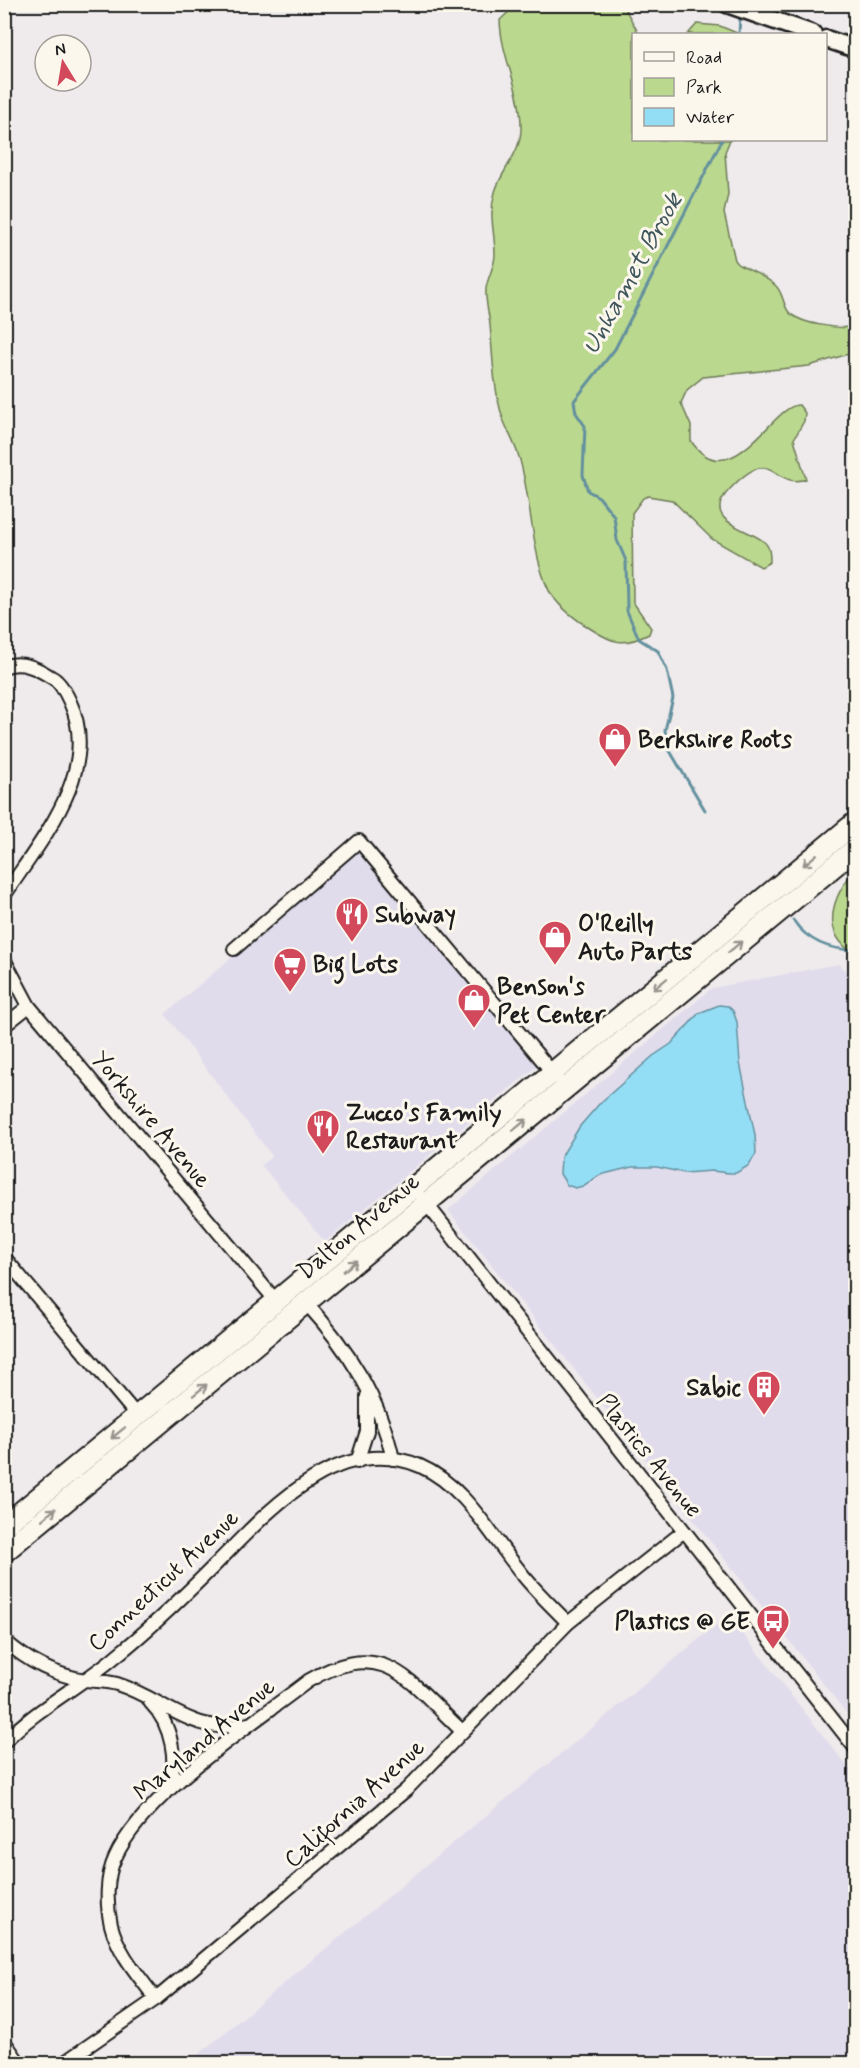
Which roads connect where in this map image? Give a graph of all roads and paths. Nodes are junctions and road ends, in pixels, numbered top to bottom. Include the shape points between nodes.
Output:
1 (728, 5) edge
2 (810, 33) edge
3 (827, 40) edge
4 (855, 49) edge
5 (4, 667) edge
6 (855, 822) edge
7 (855, 848) edge
8 (4, 896) edge
9 (234, 949) dead end
10 (4, 959) edge
11 (29, 1006) junction
12 (4, 1026) edge
13 (552, 1072) junction
14 (566, 1088) junction
15 (413, 1186) junction
16 (426, 1203) junction
17 (4, 1257) edge
18 (276, 1301) junction
19 (306, 1303) junction
20 (366, 1383) junction
21 (138, 1417) junction
22 (393, 1459) junction
23 (357, 1462) junction
24 (4, 1526) edge
25 (684, 1531) junction
26 (4, 1552) edge
27 (568, 1623) junction
28 (4, 1640) edge
29 (85, 1680) junction
30 (146, 1698) junction
31 (252, 1724) junction
32 (462, 1731) junction
33 (4, 1742) edge
34 (855, 1749) edge
35 (162, 1797) junction
36 (156, 1999) junction
37 (4, 2041) edge
38 (20, 2064) edge
39 (62, 2064) edge

1 - 2 main road
3 - 4 main road
5 - 8 street via 13,663 36,668 56,679 75,714 77,754 69,795
6 -> 13 main road, Dalton Avenue
14 -> 7 main road, Dalton Avenue
9 - 13 street via 359,842
10 - 11 street, Yorkshire Avenue
11 - 12 street
11 - 18 street, Yorkshire Avenue
13 - 14 street
13 - 15 main road, Dalton Avenue
16 -> 14 main road, Dalton Avenue
15 - 16 street, Plastics Avenue
15 - 18 main road, Dalton Avenue
19 -> 16 main road, Dalton Avenue
16 - 25 street, Plastics Avenue
17 - 21 street
18 - 21 main road, Dalton Avenue
19 - 20 street via 331,1331
26 -> 19 main road, Dalton Avenue
20 - 22 street
20 - 23 street via 368,1421
21 -> 24 main road, Dalton Avenue
22 - 23 street, Connecticut Avenue
22 - 27 street via 422,1467 451,1486 520,1572
23 - 29 street, Connecticut Avenue via 303,1484 269,1510 166,1612
25 - 27 street, California Avenue
25 - 34 street, Plastics Avenue
27 - 32 street, California Avenue
28 - 29 street via 43,1667
29 - 30 street via 116,1684
29 - 33 street, Connecticut Avenue
30 - 31 street via 199,1724 221,1728
30 - 35 street via 159,1714 171,1744 171,1779
31 - 32 street, Maryland Avenue via 331,1667 368,1662 386,1665 410,1679
31 - 35 street, Maryland Avenue
32 - 36 street, California Avenue via 406,1790
35 - 36 street, Maryland Avenue via 129,1833 115,1858 108,1901 117,1941
36 - 39 street, California Avenue
37 - 38 street

